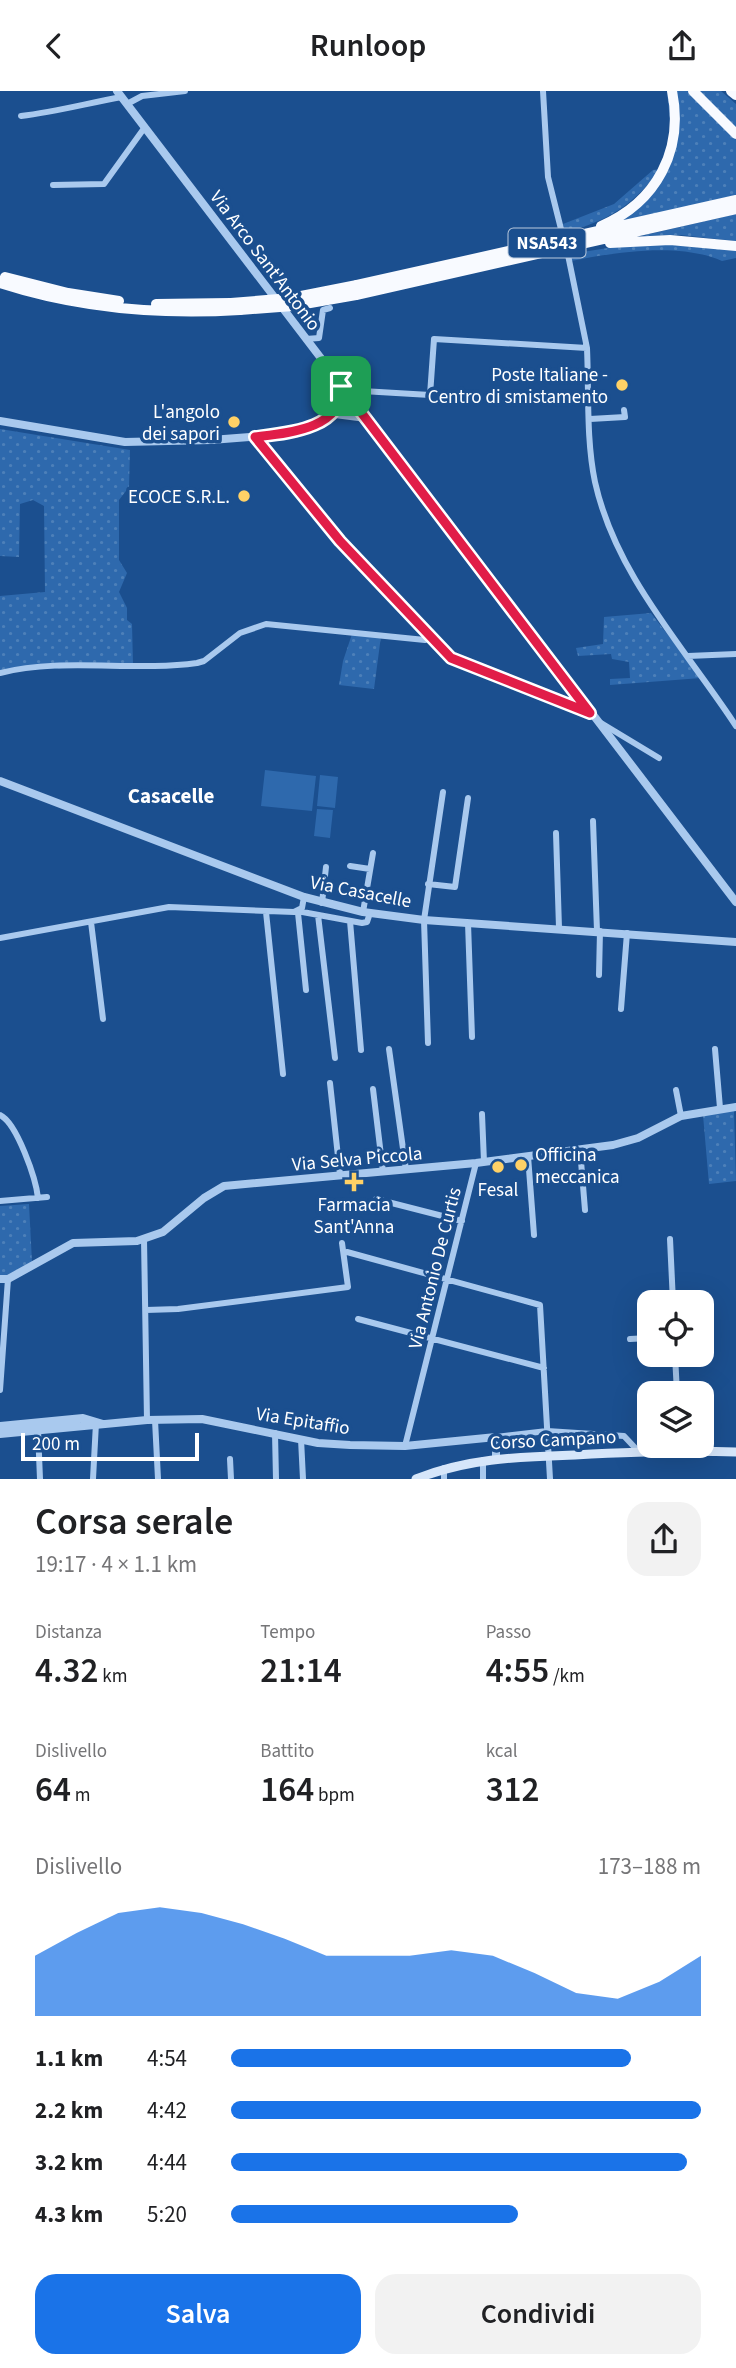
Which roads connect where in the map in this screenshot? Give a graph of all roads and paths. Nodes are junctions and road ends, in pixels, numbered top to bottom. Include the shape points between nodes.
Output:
1 (185, 91) edge
2 (543, 91) edge
3 (672, 91) edge
4 (693, 91) edge
5 (731, 91) edge
6 (736, 95) edge
7 (122, 97) edge
8 (21, 116) dead end
9 (145, 127) junction
10 (736, 134) edge
11 (53, 185) dead end
12 (736, 200) edge
13 (736, 208) edge
14 (562, 233) dead end
15 (580, 240) junction
16 (736, 246) edge
17 (568, 255) dead end
18 (0, 276) edge
19 (0, 283) edge
20 (134, 306) junction
21 (330, 308) dead end
22 (306, 339) junction
23 (587, 348) junction
24 (343, 388) junction
25 (355, 404) junction
26 (624, 410) dead end
27 (335, 414) junction
28 (366, 418) junction
29 (590, 419) junction
30 (0, 421) edge
31 (255, 437) junction
32 (432, 637) junction
33 (736, 654) edge
34 (688, 656) junction
35 (0, 673) edge
36 (593, 717) junction
37 (736, 726) edge
38 (659, 758) dead end
39 (0, 781) edge
40 (443, 792) dead end
41 (468, 798) dead end
42 (593, 821) dead end
43 (556, 833) dead end
44 (373, 853) dead end
45 (350, 866) dead end
46 (326, 867) dead end
47 (370, 869) junction
48 (428, 884) junction
49 (304, 897) junction
50 (322, 902) junction
51 (736, 902) edge
52 (266, 912) junction
53 (298, 912) junction
54 (367, 912) junction
55 (318, 915) junction
56 (424, 919) junction
57 (350, 921) junction
58 (91, 922) junction
59 (468, 923) junction
60 (559, 928) junction
61 (599, 931) junction
62 (627, 933) junction
63 (0, 938) edge
64 (736, 942) edge
65 (599, 975) dead end
66 (306, 989) dead end
67 (621, 1009) dead end
68 (103, 1019) dead end
69 (472, 1037) dead end
70 (428, 1043) dead end
71 (389, 1049) dead end
72 (715, 1049) dead end
73 (361, 1050) dead end
74 (335, 1058) dead end
75 (283, 1074) dead end
76 (330, 1083) dead end
77 (373, 1089) dead end
78 (676, 1090) dead end
79 (736, 1107) edge
80 (720, 1108) junction
81 (482, 1114) dead end
82 (0, 1115) edge
83 (681, 1116) junction
84 (736, 1116) edge
85 (580, 1149) junction
86 (528, 1156) junction
87 (480, 1163) junction
88 (406, 1170) junction
89 (383, 1172) junction
90 (340, 1175) junction
91 (47, 1197) dead end
92 (38, 1198) junction
93 (376, 1199) dead end
94 (0, 1202) edge
95 (585, 1210) dead end
96 (462, 1221) junction
97 (534, 1235) dead end
98 (144, 1239) junction
99 (670, 1239) dead end
100 (342, 1243) dead end
101 (347, 1252) dead end
102 (4, 1279) edge
103 (447, 1280) junction
104 (672, 1290) edge
105 (146, 1310) junction
106 (358, 1319) dead end
107 (432, 1339) junction
108 (631, 1339) dead end
109 (637, 1339) edge
110 (544, 1368) junction
111 (0, 1390) edge
112 (151, 1420) junction
113 (98, 1423) junction
114 (0, 1426) edge
115 (38, 1430) junction
116 (547, 1431) junction
117 (275, 1433) junction
118 (0, 1434) edge
119 (495, 1437) junction
120 (301, 1439) junction
121 (405, 1446) junction
122 (637, 1450) edge
123 (714, 1450) edge
124 (637, 1452) edge
125 (736, 1452) edge
126 (550, 1456) junction
127 (230, 1458) dead end
128 (496, 1458) junction
129 (483, 1459) junction
130 (444, 1468) junction
131 (40, 1479) edge
132 (93, 1479) edge
133 (158, 1479) edge
134 (231, 1479) edge
135 (276, 1479) edge
136 (303, 1479) edge
137 (416, 1479) edge
138 (444, 1479) edge
139 (483, 1479) edge
140 (550, 1479) edge

1 - 7 street
2 - 14 street via 548,177
3 - 15 highway, NSA543 via 676,130 672,152 652,189 613,221
4 - 10 highway
5 - 6 highway
7 - 8 street
7 - 9 street, Via Arco Sant'Antonio
9 - 11 street via 104,184
9 - 22 street, Via Arco Sant'Antonio
12 - 15 highway, NSA543
13 - 15 highway, NSA543
15 - 16 highway, NSA543
15 - 20 highway, NSA543, bridge via 293,306
17 - 23 street
18 - 20 highway
19 - 20 highway via 66,300
21 - 22 street via 323,310 319,338
22 - 24 street, Via Arco Sant'Antonio
23 - 24 street via 434,339 430,395
23 - 29 street
24 - 25 street, Via Arco Sant'Antonio
24 - 27 street
25 - 27 street via 349,403
25 - 28 street, Via Arco Sant'Antonio
26 - 29 street via 625,417
27 - 28 street
27 - 31 street via 299,430
28 - 36 street, Via Arco Sant'Antonio
29 - 34 street via 594,478 605,514 651,608
30 - 31 street via 125,442
31 - 32 street via 340,541
32 - 35 street via 425,640 266,624 240,633 197,663 143,668 22,667
32 - 36 street via 451,658
33 - 34 street
34 - 37 street
36 - 38 street
36 - 51 street, Via Arco Sant'Antonio
39 - 49 street, Via Casacelle
40 - 48 street
41 - 48 street via 455,887
42 - 61 street
43 - 60 street
44 - 47 street
45 - 47 street
46 - 50 street
47 - 54 street
48 - 56 street
49 - 50 street, Via Casacelle
49 - 53 street
50 - 54 street, Via Casacelle
52 - 53 street
52 - 58 street via 169,908
52 - 75 street
53 - 55 street
53 - 66 street
54 - 56 street, Via Casacelle
54 - 57 street via 366,923
55 - 57 street
55 - 74 street
56 - 59 street, Via Casacelle
56 - 70 street
57 - 73 street
58 - 63 street
58 - 68 street
59 - 60 street, Via Casacelle
59 - 69 street
60 - 61 street, Via Casacelle
61 - 62 street, Via Casacelle
61 - 65 street
62 - 64 street, Via Casacelle
62 - 67 street
71 - 88 street
72 - 80 street
76 - 90 street
77 - 89 street
78 - 83 street
79 - 80 street, Via Selva Piccola
79 - 84 street
80 - 83 street, Via Selva Piccola
81 - 87 street, Via Antonio De Curtis
82 - 92 street via 10,1122
83 - 85 street, Via Selva Piccola via 629,1141
85 - 86 street, Via Selva Piccola
85 - 95 street
86 - 87 street, Via Selva Piccola
86 - 97 street
87 - 88 street, Via Selva Piccola
87 - 96 street, Via Antonio De Curtis
88 - 89 street, Via Selva Piccola
89 - 90 street, Via Selva Piccola
90 - 98 street, Via Selva Piccola via 224,1186 169,1229
91 - 92 street
92 - 94 street
93 - 96 street
96 - 103 street, Via Antonio De Curtis
98 - 102 street, Via Selva Piccola via 73,1243
98 - 105 street
99 - 104 street
100 - 105 street via 348,1287
101 - 103 street
102 - 111 street
103 - 107 street, Via Antonio De Curtis
103 - 110 street via 540,1305
105 - 112 street
106 - 107 street
107 - 110 street
107 - 121 street, Via Antonio De Curtis
108 - 109 street
110 - 116 street
112 - 113 street, Via Epitaffio
112 - 117 street, Via Epitaffio via 202,1419
112 - 133 street
113 - 114 street, Via Epitaffio via 83,1418
113 - 115 street, Via Epitaffio
113 - 132 street
115 - 118 street, Via Epitaffio
115 - 131 street
116 - 119 street, Via Epitaffio
116 - 122 street, Via Epitaffio via 624,1436
116 - 126 street
117 - 120 street, Via Epitaffio
117 - 135 street
119 - 121 street, Via Epitaffio
119 - 128 street
120 - 121 street, Via Epitaffio
120 - 136 street
123 - 125 main road, Corso Campano
124 - 126 main road, Corso Campano
126 - 128 main road, Corso Campano
126 - 140 street
127 - 134 street
128 - 129 main road, Corso Campano
129 - 130 main road, Corso Campano
129 - 139 street
130 - 137 main road, Corso Campano
130 - 138 street

